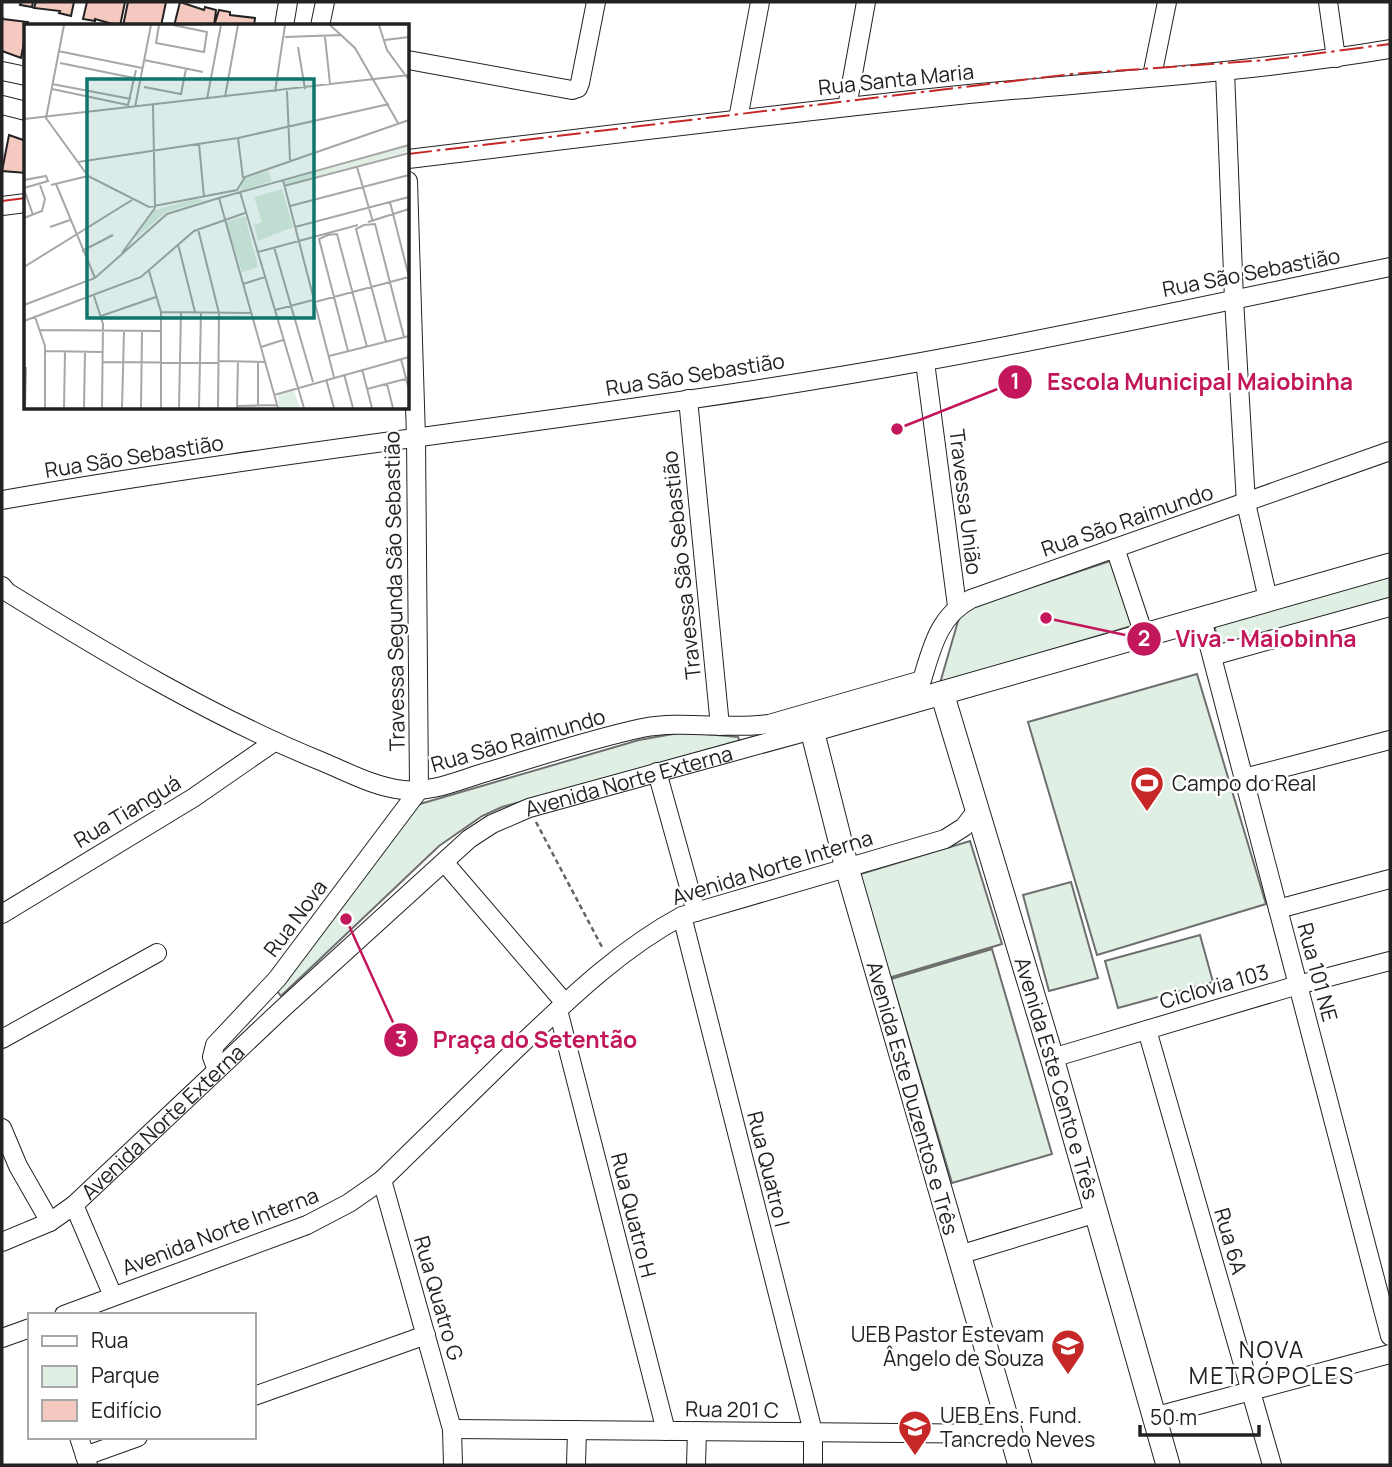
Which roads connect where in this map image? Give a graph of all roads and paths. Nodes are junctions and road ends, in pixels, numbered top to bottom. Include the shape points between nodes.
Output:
1 (288, 2) edge
2 (325, 2) edge
3 (596, 2) edge
4 (760, 2) edge
5 (866, 2) edge
6 (1167, 2) edge
7 (1328, 2) edge
8 (284, 24) edge
9 (320, 24) edge
10 (1390, 50) edge
11 (1336, 58) junction
12 (410, 60) edge
13 (2, 71) edge
14 (1225, 71) junction
15 (24, 76) edge
16 (1152, 76) junction
17 (2, 105) edge
18 (846, 107) junction
19 (24, 110) edge
20 (738, 119) junction
21 (410, 159) edge
22 (24, 203) edge
23 (2, 206) edge
24 (410, 254) edge
25 (1390, 267) edge
26 (1234, 299) junction
27 (925, 362) junction
28 (688, 399) junction
29 (415, 437) junction
30 (1390, 451) edge
31 (2, 500) edge
32 (1246, 503) junction
33 (1115, 548) junction
34 (1390, 565) edge
35 (4, 591) edge
36 (1268, 599) junction
37 (957, 606) junction
38 (1390, 607) edge
39 (1202, 619) junction
40 (1144, 635) junction
41 (1212, 656) junction
42 (931, 690) junction
43 (720, 726) junction
44 (812, 730) junction
45 (1390, 740) edge
46 (274, 742) junction
47 (657, 772) junction
48 (1244, 778) junction
49 (419, 790) junction
50 (529, 808) junction
51 (977, 810) junction
52 (444, 862) junction
53 (846, 868) junction
54 (1390, 879) edge
55 (1278, 909) junction
56 (2, 914) edge
57 (689, 914) junction
58 (157, 953) dead end
59 (1390, 961) edge
60 (611, 964) junction
61 (1298, 985) junction
62 (561, 1007) junction
63 (1147, 1030) junction
64 (2, 1039) edge
65 (1052, 1058) junction
66 (217, 1070) junction
67 (2, 1128) edge
68 (382, 1180) junction
69 (74, 1205) junction
70 (1097, 1213) junction
71 (51, 1222) junction
72 (2, 1242) edge
73 (959, 1255) junction
74 (113, 1296) junction
75 (69, 1313) edge
76 (28, 1329) edge
77 (425, 1335) junction
78 (1390, 1336) edge
79 (2, 1338) edge
80 (1390, 1354) edge
81 (1251, 1391) junction
82 (256, 1395) edge
83 (1153, 1417) junction
84 (452, 1429) junction
85 (577, 1430) junction
86 (666, 1431) junction
87 (697, 1431) junction
88 (813, 1432) junction
89 (1011, 1434) junction
90 (80, 1439) edge
91 (134, 1439) edge
92 (87, 1461) edge
93 (453, 1465) edge
94 (576, 1465) edge
95 (696, 1465) edge
96 (813, 1465) edge
97 (1020, 1465) edge
98 (1168, 1465) edge
99 (1272, 1465) edge

1 - 8 street
2 - 9 street
3 - 12 street via 580,83 572,90
4 - 20 street
5 - 18 street
6 - 16 street
7 - 11 street
10 - 11 street, Rua Santa Maria
11 - 14 street, Rua Santa Maria
13 - 15 street
14 - 16 street, Rua Santa Maria
14 - 26 street
16 - 18 street, Rua Santa Maria
17 - 19 street
18 - 20 street, Rua Santa Maria
20 - 21 street, Rua Santa Maria
22 - 23 street
24 - 29 street, Travessa Segunda São Sebastião
25 - 26 street, Rua São Sebastião
26 - 27 street, Rua São Sebastião
26 - 32 street
27 - 28 street, Rua São Sebastião
27 - 37 street, Travessa União
28 - 29 street, Rua São Sebastião
28 - 43 street, Travessa São Sebastião
29 - 31 street, Rua São Sebastião
29 - 49 street, Travessa Segunda São Sebastião
30 - 32 street, Rua São Raimundo
32 - 33 street, Rua São Raimundo
32 - 36 street
33 - 37 street, Rua São Raimundo
33 - 40 street
34 - 36 main road, Avenida Norte Externa
35 - 46 street, Rua São Raimundo via 137,672
36 - 39 main road, Avenida Norte Externa
37 - 42 street via 937,633
38 - 41 street
39 - 40 main road, Avenida Norte Externa
39 - 41 street, Rua 101 NE
40 - 42 main road, Avenida Norte Externa
41 - 48 street, Rua 101 NE
42 - 43 street, Rua São Raimundo via 769,724
42 - 44 main road, Avenida Norte Externa
42 - 51 main road, Avenida Este Cento e Três
43 - 49 street, Rua São Raimundo via 674,724 641,729
44 - 47 street, Avenida Norte Externa
44 - 53 main road, Avenida Este Duzentos e Três
45 - 48 street
46 - 49 street, Rua São Raimundo via 379,785
46 - 56 street, Rua Tianguá via 193,798
47 - 50 street, Avenida Norte Externa
47 - 57 street, Rua Quatro I
48 - 55 street, Rua 101 NE
49 - 66 street, Rua Nova via 277,979 215,1045 212,1057
50 - 52 street, Avenida Norte Externa via 492,824
50 - 60 path
51 - 53 street, Avenida Norte Interna via 964,827 945,839
51 - 65 main road, Avenida Este Cento e Três
52 - 62 street
52 - 66 street, Avenida Norte Externa
53 - 57 street, Avenida Norte Interna
53 - 73 main road, Avenida Este Duzentos e Três
54 - 55 street
55 - 61 street, Rua 101 NE
57 - 60 street, Avenida Norte Interna via 655,931
57 - 88 street, Rua Quatro I
58 - 64 street
59 - 61 street, Ciclovia 103
60 - 62 street, Avenida Norte Interna
61 - 63 street, Ciclovia 103
61 - 78 street, Rua 101 NE
62 - 68 street, Avenida Norte Interna
62 - 86 street, Rua Quatro H
63 - 65 street, Ciclovia 103
63 - 81 street, Rua 6A
65 - 70 main road, Avenida Este Cento e Três
66 - 69 street, Avenida Norte Externa
67 - 71 street
68 - 74 street, Avenida Norte Interna via 307,1225
68 - 77 street, Rua Quatro G
69 - 71 street, Avenida Norte Externa
69 - 74 street
70 - 73 street
70 - 83 main road, Avenida Este Cento e Três
71 - 72 street, Avenida Norte Externa
73 - 89 main road, Avenida Este Duzentos e Três
74 - 75 street, Avenida Norte Interna
76 - 79 street
77 - 82 street
77 - 84 street, Rua Quatro G
80 - 81 street
81 - 83 street
81 - 99 street, Rua 6A
83 - 98 main road, Avenida Este Cento e Três
84 - 85 street, Rua 201 C
84 - 93 street, Rua Quatro G
85 - 86 street, Rua 201 C
85 - 94 street
86 - 87 street, Rua 201 C
87 - 88 street, Rua 201 C
87 - 95 street
88 - 89 street, Rua 201 C
88 - 96 street, Rua Quatro I
89 - 97 main road, Avenida Este Duzentos e Três
90 - 92 street
91 - 92 street

